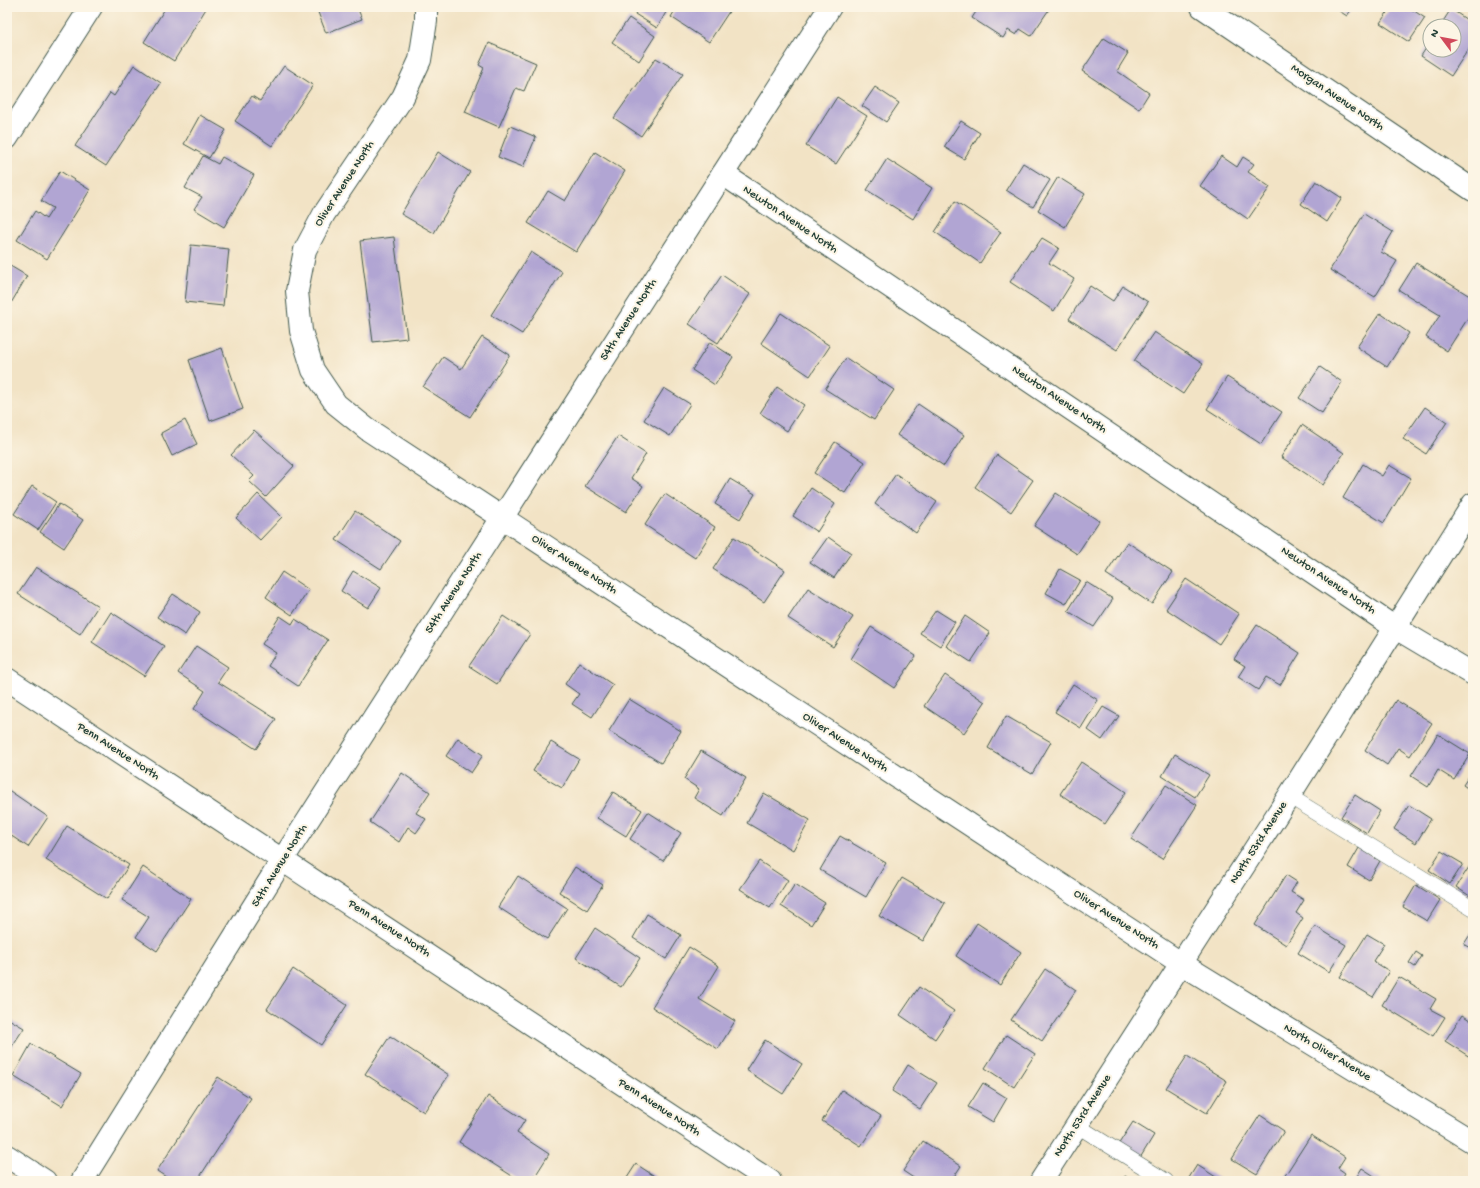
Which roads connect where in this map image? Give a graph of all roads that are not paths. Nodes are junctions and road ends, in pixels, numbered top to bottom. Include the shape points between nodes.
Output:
1 (91, 7) edge
2 (426, 7) edge
3 (830, 7) edge
4 (1202, 7) edge
5 (7, 138) edge
6 (723, 174) junction
7 (1473, 190) edge
8 (1473, 504) edge
9 (502, 518) junction
10 (1394, 626) junction
11 (1473, 674) edge
12 (7, 679) edge
13 (1289, 796) junction
14 (283, 859) junction
15 (1473, 909) edge
16 (1182, 964) junction
17 (1076, 1125) junction
18 (1473, 1142) edge
19 (7, 1156) edge
20 (45, 1181) edge
21 (82, 1181) edge
22 (770, 1181) edge
23 (1041, 1181) edge
24 (1166, 1181) edge

1 - 5 street
2 - 9 street, Oliver Avenue North via 420,60 402,97 324,214 305,250 297,291 301,331 313,370 336,404 367,429
3 - 6 street, 54th Avenue North
4 - 7 street, Morgan Avenue North
6 - 9 street, 54th Avenue North
6 - 10 street, Newton Avenue North
8 - 10 street, North 53rd Avenue
9 - 14 street, 54th Avenue North
9 - 16 street, Oliver Avenue North
10 - 11 street, Newton Avenue North
10 - 13 street, North 53rd Avenue
12 - 14 street, Penn Avenue North
13 - 15 lane
13 - 16 street, North 53rd Avenue
14 - 21 street, 54th Avenue North
14 - 22 street, Penn Avenue North
16 - 17 street, North 53rd Avenue
16 - 18 street, North Oliver Avenue
17 - 23 street, North 53rd Avenue
17 - 24 lane
19 - 20 street

